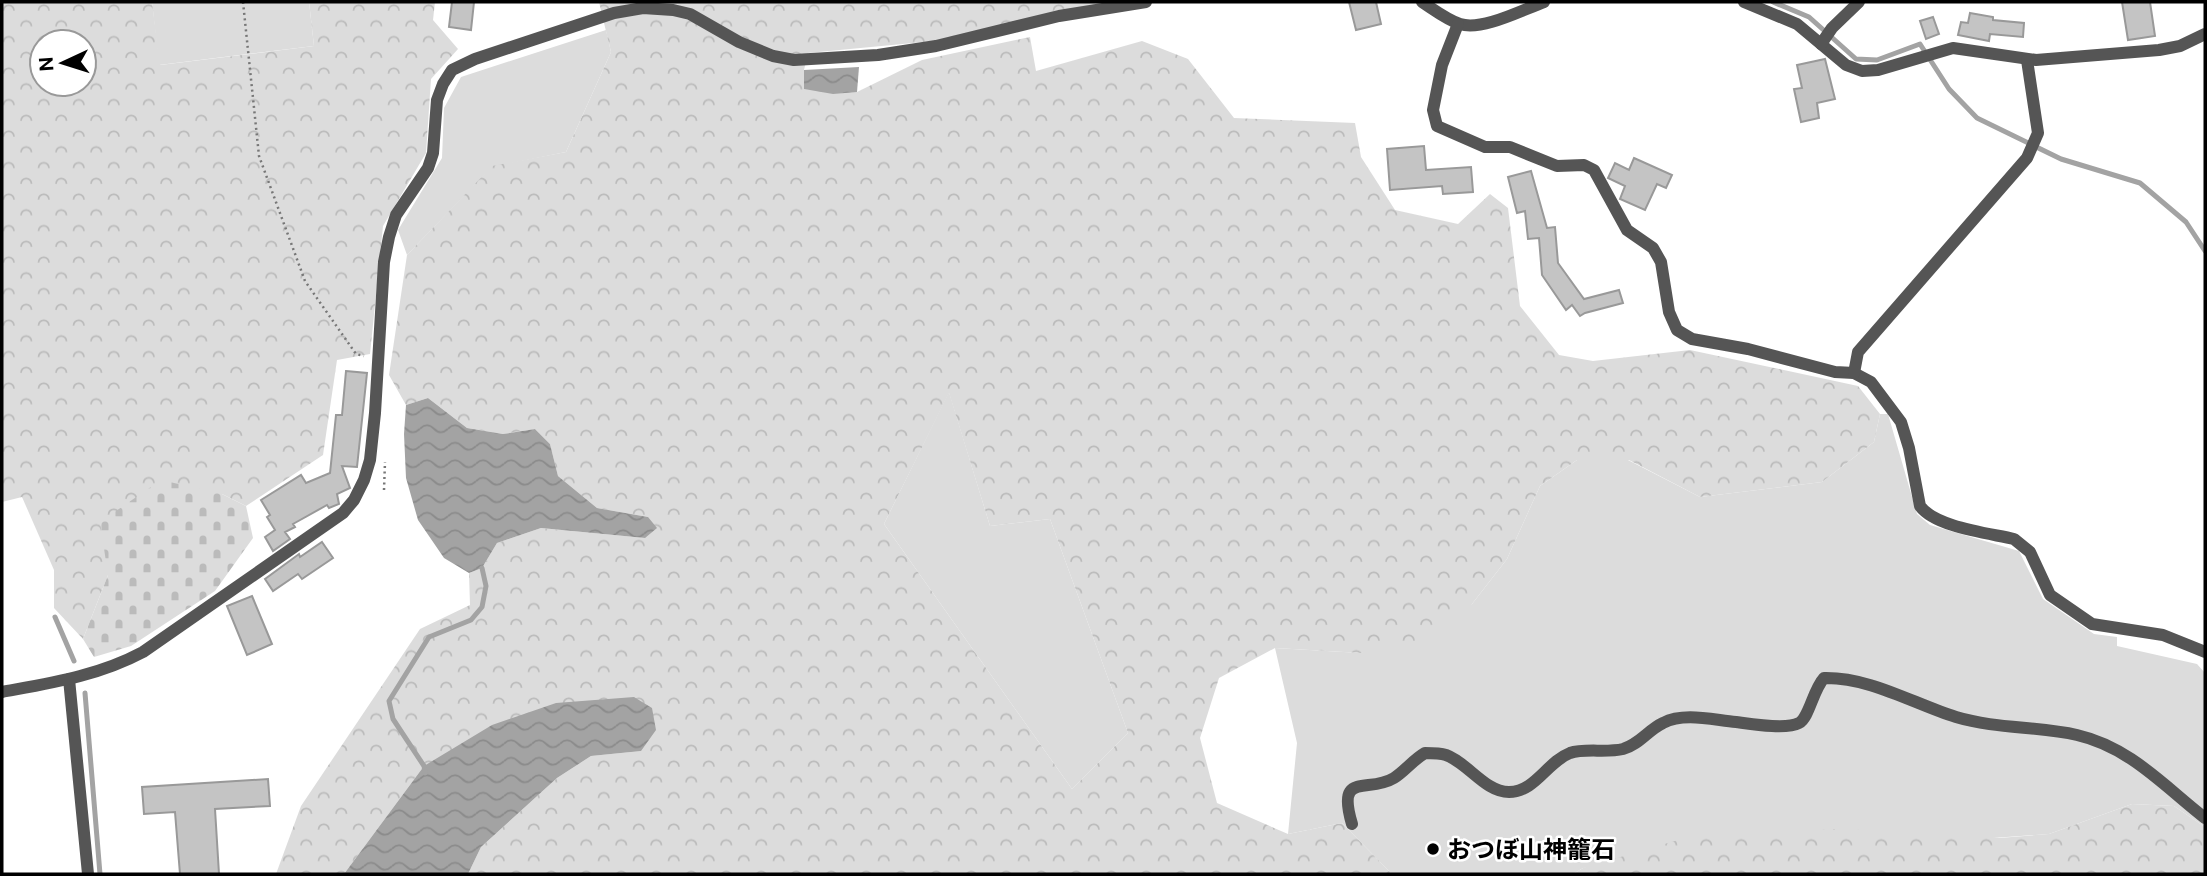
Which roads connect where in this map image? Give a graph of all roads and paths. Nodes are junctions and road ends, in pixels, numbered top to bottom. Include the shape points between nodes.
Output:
1 (243, 2) edge
2 (1146, 2) edge
3 (1422, 2) edge
4 (1544, 2) edge
5 (1744, 2) edge
6 (1859, 2) edge
7 (1458, 24) junction
8 (2205, 34) edge
9 (1821, 44) junction
10 (2027, 60) junction
11 (378, 358) junction
12 (1854, 373) junction
13 (2205, 652) edge
14 (69, 679) junction
15 (2, 692) edge
16 (2205, 818) edge
17 (1352, 824) dead end
18 (88, 874) edge

1 - 11 path via 259,156 305,281 356,354
2 - 11 street via 1059,16 924,48 794,60 739,42 690,14 643,8 614,13 475,59 452,70 443,84 428,167 396,215 384,262
3 - 7 street
4 - 7 street via 1483,25
5 - 9 street via 1797,24
6 - 9 street
7 - 12 street via 1442,65 1433,110 1437,126 1485,147 1510,147 1557,166 1584,165 1594,170 1628,230 1653,248 1661,262 1669,312 1677,330 1692,339
8 - 10 street via 2159,50
9 - 10 street via 1846,65 1862,71 1953,48
10 - 12 street via 2038,133 2027,158 1857,352
11 - 14 street via 370,460 354,500 343,513 143,652 116,667
12 - 13 street via 1871,382 1901,422 1924,512 1937,520 2022,544 2050,595 2092,624 2163,635
14 - 15 street
14 - 18 street
16 - 17 street via 2163,781 2111,747 2080,735 1959,718 1859,682 1825,678 1816,687 1801,723 1672,719 1622,749 1571,753 1528,787 1512,792 1500,792 1444,754 1425,753 1392,779 1349,792

